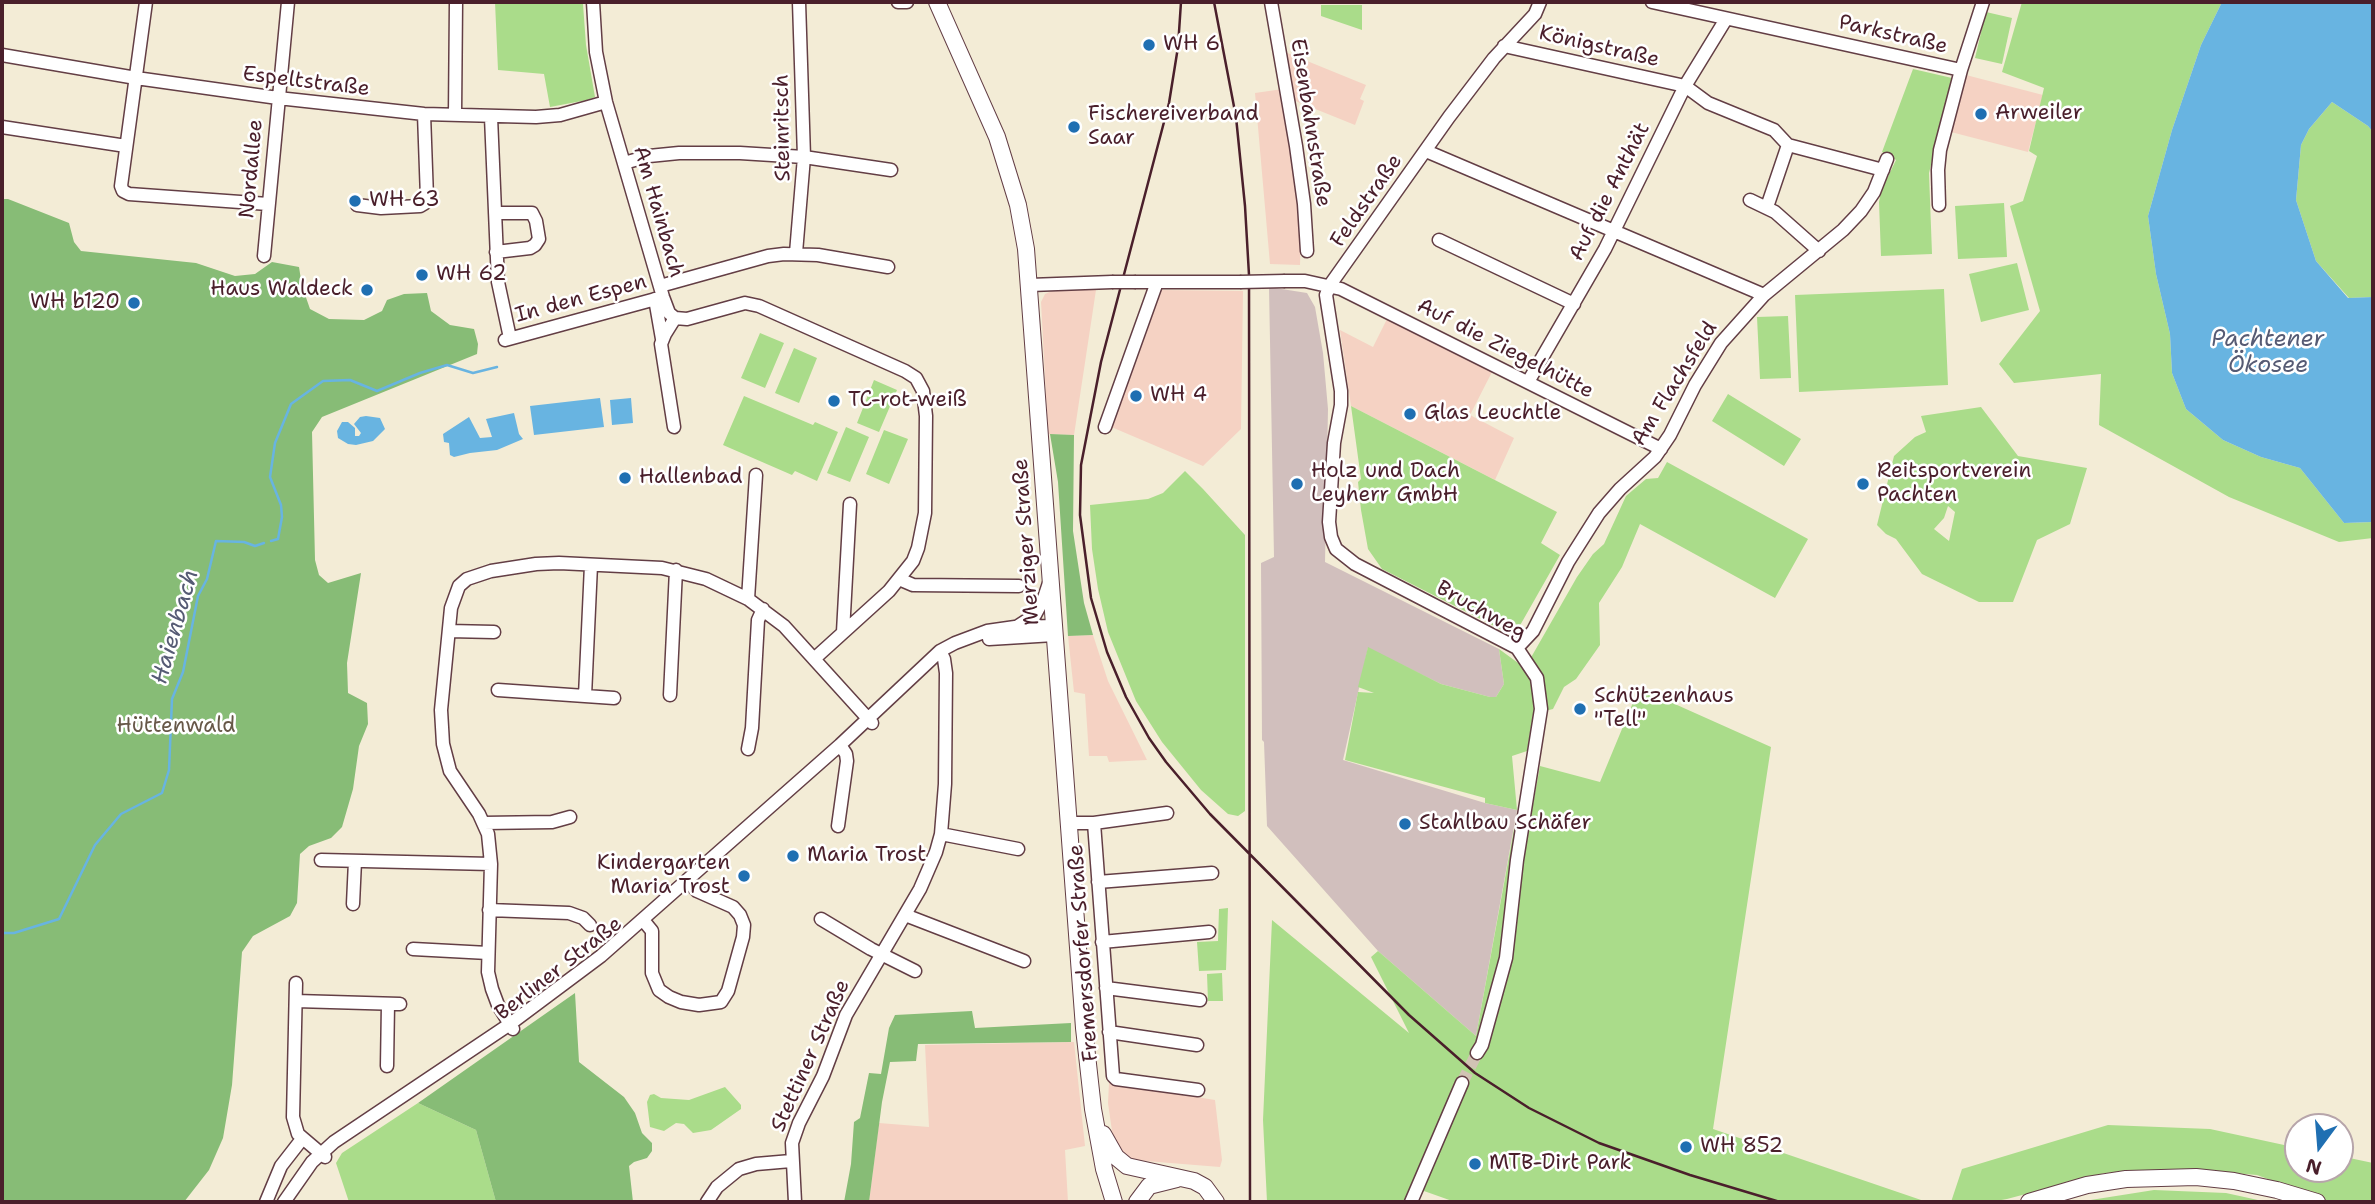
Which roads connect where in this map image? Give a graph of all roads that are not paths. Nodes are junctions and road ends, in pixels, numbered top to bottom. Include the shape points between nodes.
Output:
1 (146, 2) edge
2 (288, 2) edge
3 (456, 2) edge
4 (593, 2) edge
5 (799, 2) edge
6 (898, 2) edge
7 (907, 2) edge
8 (937, 2) edge
9 (1271, 2) edge
10 (1540, 2) edge
11 (1652, 2) edge
12 (1983, 2) edge
13 (1726, 19) junction
14 (1504, 46) junction
15 (2, 55) edge
16 (1961, 70) junction
17 (135, 78) junction
18 (1685, 86) junction
19 (278, 98) junction
20 (607, 102) junction
21 (424, 114) junction
22 (455, 115) junction
23 (491, 117) junction
24 (2, 127) edge
25 (1788, 145) junction
26 (126, 146) junction
27 (1426, 151) junction
28 (804, 158) junction
29 (624, 163) junction
30 (891, 170) dead end
31 (1750, 200) dead end
32 (268, 204) junction
33 (357, 205) dead end
34 (1939, 205) dead end
35 (1767, 207) junction
36 (495, 213) junction
37 (1614, 232) junction
38 (1439, 240) dead end
39 (1307, 251) dead end
40 (1819, 251) junction
41 (496, 252) junction
42 (796, 253) junction
43 (264, 256) dead end
44 (888, 267) dead end
45 (1157, 282) junction
46 (1030, 285) junction
47 (1330, 285) junction
48 (659, 294) junction
49 (1764, 295) junction
50 (1574, 304) junction
51 (675, 318) junction
52 (662, 339) junction
53 (1528, 382) junction
54 (674, 427) dead end
55 (1105, 427) dead end
56 (1661, 449) junction
57 (756, 475) dead end
58 (850, 504) dead end
59 (592, 565) junction
60 (676, 570) junction
61 (899, 579) junction
62 (1050, 579) junction
63 (1018, 586) dead end
64 (748, 599) junction
65 (763, 608) junction
66 (1015, 627) junction
67 (449, 631) junction
68 (1054, 631) junction
69 (494, 632) dead end
70 (844, 632) junction
71 (1517, 649) junction
72 (942, 655) junction
73 (814, 659) junction
74 (498, 690) dead end
75 (670, 695) dead end
76 (585, 696) junction
77 (614, 698) dead end
78 (870, 721) junction
79 (842, 747) junction
80 (748, 749) dead end
81 (1167, 813) dead end
82 (570, 817) dead end
83 (484, 823) junction
84 (1068, 823) junction
85 (1094, 823) junction
86 (838, 826) dead end
87 (941, 834) junction
88 (1018, 849) dead end
89 (321, 860) dead end
90 (355, 861) junction
91 (491, 864) junction
92 (1212, 873) dead end
93 (1098, 882) junction
94 (689, 883) junction
95 (353, 904) dead end
96 (489, 911) junction
97 (905, 915) junction
98 (821, 919) dead end
99 (645, 922) junction
100 (590, 925) dead end
101 (1209, 932) dead end
102 (1102, 942) junction
103 (413, 949) dead end
104 (488, 953) junction
105 (882, 954) junction
106 (1024, 961) dead end
107 (915, 971) dead end
108 (296, 983) dead end
109 (1106, 988) junction
110 (1200, 1000) dead end
111 (296, 1001) junction
112 (511, 1027) junction
113 (1109, 1032) junction
114 (1197, 1045) dead end
115 (1477, 1053) tunnel mouth
116 (387, 1066) dead end
117 (1462, 1083) tunnel mouth
118 (1198, 1090) dead end
119 (1092, 1102) junction
120 (302, 1139) junction
121 (323, 1155) junction
122 (791, 1161) junction
123 (1104, 1169) junction
124 (1185, 1178) junction
125 (266, 1202) edge
126 (286, 1202) edge
127 (707, 1202) edge
128 (795, 1202) edge
129 (1100, 1202) edge
130 (1114, 1202) edge
131 (1136, 1202) edge
132 (1216, 1202) edge
133 (1411, 1202) edge
134 (2029, 1202) edge
135 (2317, 1202) edge

1 - 17 street
2 - 19 street, Nordallee
3 - 22 street
4 - 20 street, Am Hainbach via 596,52
5 - 28 street, Steinritsch
6 - 7 street
8 - 46 main road, Merziger Straße via 1006,164 1023,226
9 - 39 street, Eisenbahnstraße via 1296,146
10 - 14 street, Feldstraße via 1535,14
11 - 13 street, Parkstraße
12 - 16 street
13 - 16 street, Parkstraße
13 - 18 street, Auf die Anthät
14 - 18 street, Königstraße
14 - 27 street, Feldstraße
15 - 17 street, Espeltstraße
16 - 34 street via 1940,150
17 - 19 street, Espeltstraße
17 - 26 street
18 - 25 street via 1708,103 1774,130
18 - 37 street, Auf die Anthät
19 - 21 street, Espeltstraße
19 - 32 street, Nordallee
20 - 23 street, Espeltstraße via 559,115
20 - 29 street, Am Hainbach
21 - 22 street, Espeltstraße
21 - 33 street via 425,203 381,208
22 - 23 street, Espeltstraße
23 - 36 street, In den Espen
24 - 26 street
25 - 35 street
25 - 40 street, Am Flachsfeld via 1885,164 1861,211
26 - 32 street via 121,186 129,194
27 - 37 street
27 - 47 street, Feldstraße
28 - 29 street via 707,152 649,156
28 - 30 street
28 - 42 street, Steinritsch
29 - 48 street, Am Hainbach
31 - 35 street
32 - 43 street, Nordallee
35 - 40 street
36 - 41 street, In den Espen
36 - 41 street via 532,214 539,239 530,247
37 - 49 street
37 - 50 street, Auf die Anthät
38 - 50 street
40 - 49 street, Am Flachsfeld
41 - 48 street, In den Espen via 506,339
42 - 44 street, In den Espen
42 - 48 street, In den Espen via 768,256
45 - 46 street, bridge
45 - 47 street, bridge via 1305,281
45 - 55 street
46 - 62 main road, Merziger Straße
47 - 53 street, Auf die Ziegelhütte
47 - 71 street, Bruchweg via 1326,295 1341,398 1329,522 1336,549 1355,565
48 - 51 street, Am Hainbach
48 - 52 street
49 - 56 street, Am Flachsfeld via 1708,362
50 - 53 street, Auf die Anthät
51 - 52 street
51 - 61 street via 745,303 759,306 916,378 926,403 925,513 913,561
52 - 54 street
53 - 56 street, Auf die Ziegelhütte
56 - 71 street, Am Flachsfeld via 1599,513 1533,631
57 - 64 street
58 - 70 street
59 - 60 street
59 - 67 street via 536,564 477,575 459,586
59 - 76 street
60 - 64 street
60 - 75 street
61 - 63 street via 913,585
61 - 70 street
62 - 66 street, Berliner Straße via 1035,615
62 - 68 main road, Merziger Straße
64 - 65 street
65 - 73 street
65 - 80 street via 758,620
66 - 68 street, Berliner Straße
66 - 72 street, Berliner Straße via 969,637
67 - 69 street
67 - 83 street via 441,710 443,744 450,771
68 - 72 street, Berliner Straße via 989,639
68 - 84 main road, Merziger Straße
70 - 73 street
71 - 115 street, Bruchweg via 1537,678 1541,709 1506,958
72 - 78 street, Berliner Straße
72 - 87 street, Stettiner Straße via 946,673
73 - 78 street
74 - 76 street
76 - 77 street
78 - 79 street, Berliner Straße
79 - 86 street via 847,761
79 - 94 street, Berliner Straße
81 - 85 street
82 - 83 street via 552,822
83 - 91 street
84 - 85 street
84 - 119 main road, Merziger Straße
85 - 93 street, Fremersdorfer Straße
87 - 88 street
87 - 97 street, Stettiner Straße via 931,867
89 - 90 street
90 - 91 street
90 - 95 street
91 - 96 street
92 - 93 street
93 - 102 street, Fremersdorfer Straße
94 - 99 street, Berliner Straße
94 - 99 street via 733,907 744,925 728,991 721,1002 690,1004 659,990 652,973 652,931
96 - 100 street via 569,912
96 - 104 street
97 - 105 street, Stettiner Straße
97 - 106 street
98 - 105 street
99 - 112 street, Berliner Straße via 582,980
101 - 102 street
102 - 109 street, Fremersdorfer Straße
103 - 104 street
104 - 112 street via 492,989
105 - 107 street
105 - 122 street, Stettiner Straße via 843,1022 823,1076 794,1133
108 - 111 street
109 - 110 street
109 - 113 street, Fremersdorfer Straße
111 - 116 street via 394,1004
111 - 120 street via 293,1117
112 - 121 street, Berliner Straße via 446,1076
113 - 114 street
113 - 118 street, Fremersdorfer Straße via 1116,1079
117 - 133 street
119 - 123 main road
119 - 124 main road via 1120,1162
120 - 121 street
120 - 125 street via 281,1166
121 - 126 street, Berliner Straße
122 - 127 street via 739,1169
122 - 128 street, Stettiner Straße
123 - 129 main road
123 - 130 main road
124 - 131 main road via 1149,1186
124 - 132 main road via 1205,1187
134 - 135 main road via 2087,1185 2184,1177 2234,1181

